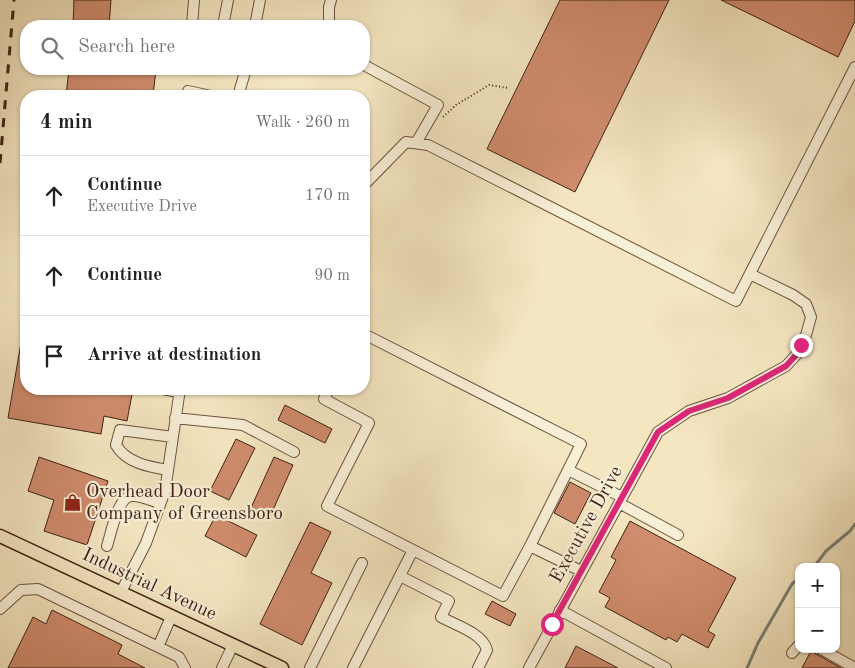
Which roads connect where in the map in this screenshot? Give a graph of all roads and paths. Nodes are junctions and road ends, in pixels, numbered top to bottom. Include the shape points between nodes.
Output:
1 (194, 0) edge
2 (228, 0) edge
3 (260, 0) edge
4 (332, 0) edge
5 (192, 20) edge
6 (224, 20) edge
7 (256, 20) edge
8 (329, 20) edge
9 (855, 67) edge
10 (370, 69) edge
11 (244, 75) edge
12 (240, 90) edge
13 (416, 143) junction
14 (370, 179) edge
15 (750, 274) junction
16 (370, 337) edge
17 (179, 395) edge
18 (326, 395) edge
19 (176, 418) junction
20 (173, 437) junction
21 (294, 452) dead end
22 (168, 470) junction
23 (568, 470) junction
24 (620, 500) junction
25 (160, 503) junction
26 (678, 535) dead end
27 (0, 536) edge
28 (107, 546) dead end
29 (530, 546) junction
30 (413, 550) junction
31 (362, 563) dead end
32 (581, 571) junction
33 (400, 576) junction
34 (121, 592) junction
35 (0, 609) edge
36 (560, 610) junction
37 (171, 617) junction
38 (233, 645) junction
39 (158, 647) junction
40 (828, 653) edge
41 (356, 667) edge
42 (186, 668) edge
43 (222, 668) edge
44 (282, 668) edge
45 (310, 668) edge
46 (478, 668) edge
47 (528, 668) edge
48 (666, 668) edge
49 (855, 668) edge

1 - 5 street
2 - 6 street
3 - 7 street
4 - 8 street via 328,8
9 - 15 street
10 - 13 street via 438,105
11 - 12 street
13 - 14 street via 406,142
13 - 15 street via 428,145 736,301
15 - 24 street, Executive Drive via 806,304 810,317 797,354 786,366 728,398 689,411 658,432
16 - 23 street via 580,444
17 - 19 street
18 - 30 street via 324,400 368,423 327,506
19 - 20 street
19 - 21 street via 243,425
20 - 22 street
20 - 22 street via 120,430 117,439 116,446 124,455 144,465
22 - 25 street
23 - 24 street
23 - 29 street
24 - 26 street
24 - 32 street, Executive Drive
25 - 28 street via 131,495 124,498
25 - 34 street via 146,543
27 - 34 main road, Industrial Avenue
29 - 30 street via 504,596
29 - 32 street
30 - 33 street
31 - 45 street
32 - 36 street, Executive Drive
33 - 41 street
33 - 46 street via 449,601 440,617 485,643 487,650
34 - 37 main road, Industrial Avenue
35 - 39 street via 21,590 38,589
36 - 47 street, Executive Drive
36 - 48 street
37 - 38 main road, Industrial Avenue
37 - 39 street
38 - 43 street
38 - 44 main road, Industrial Avenue
39 - 42 street via 179,657
40 - 49 street

